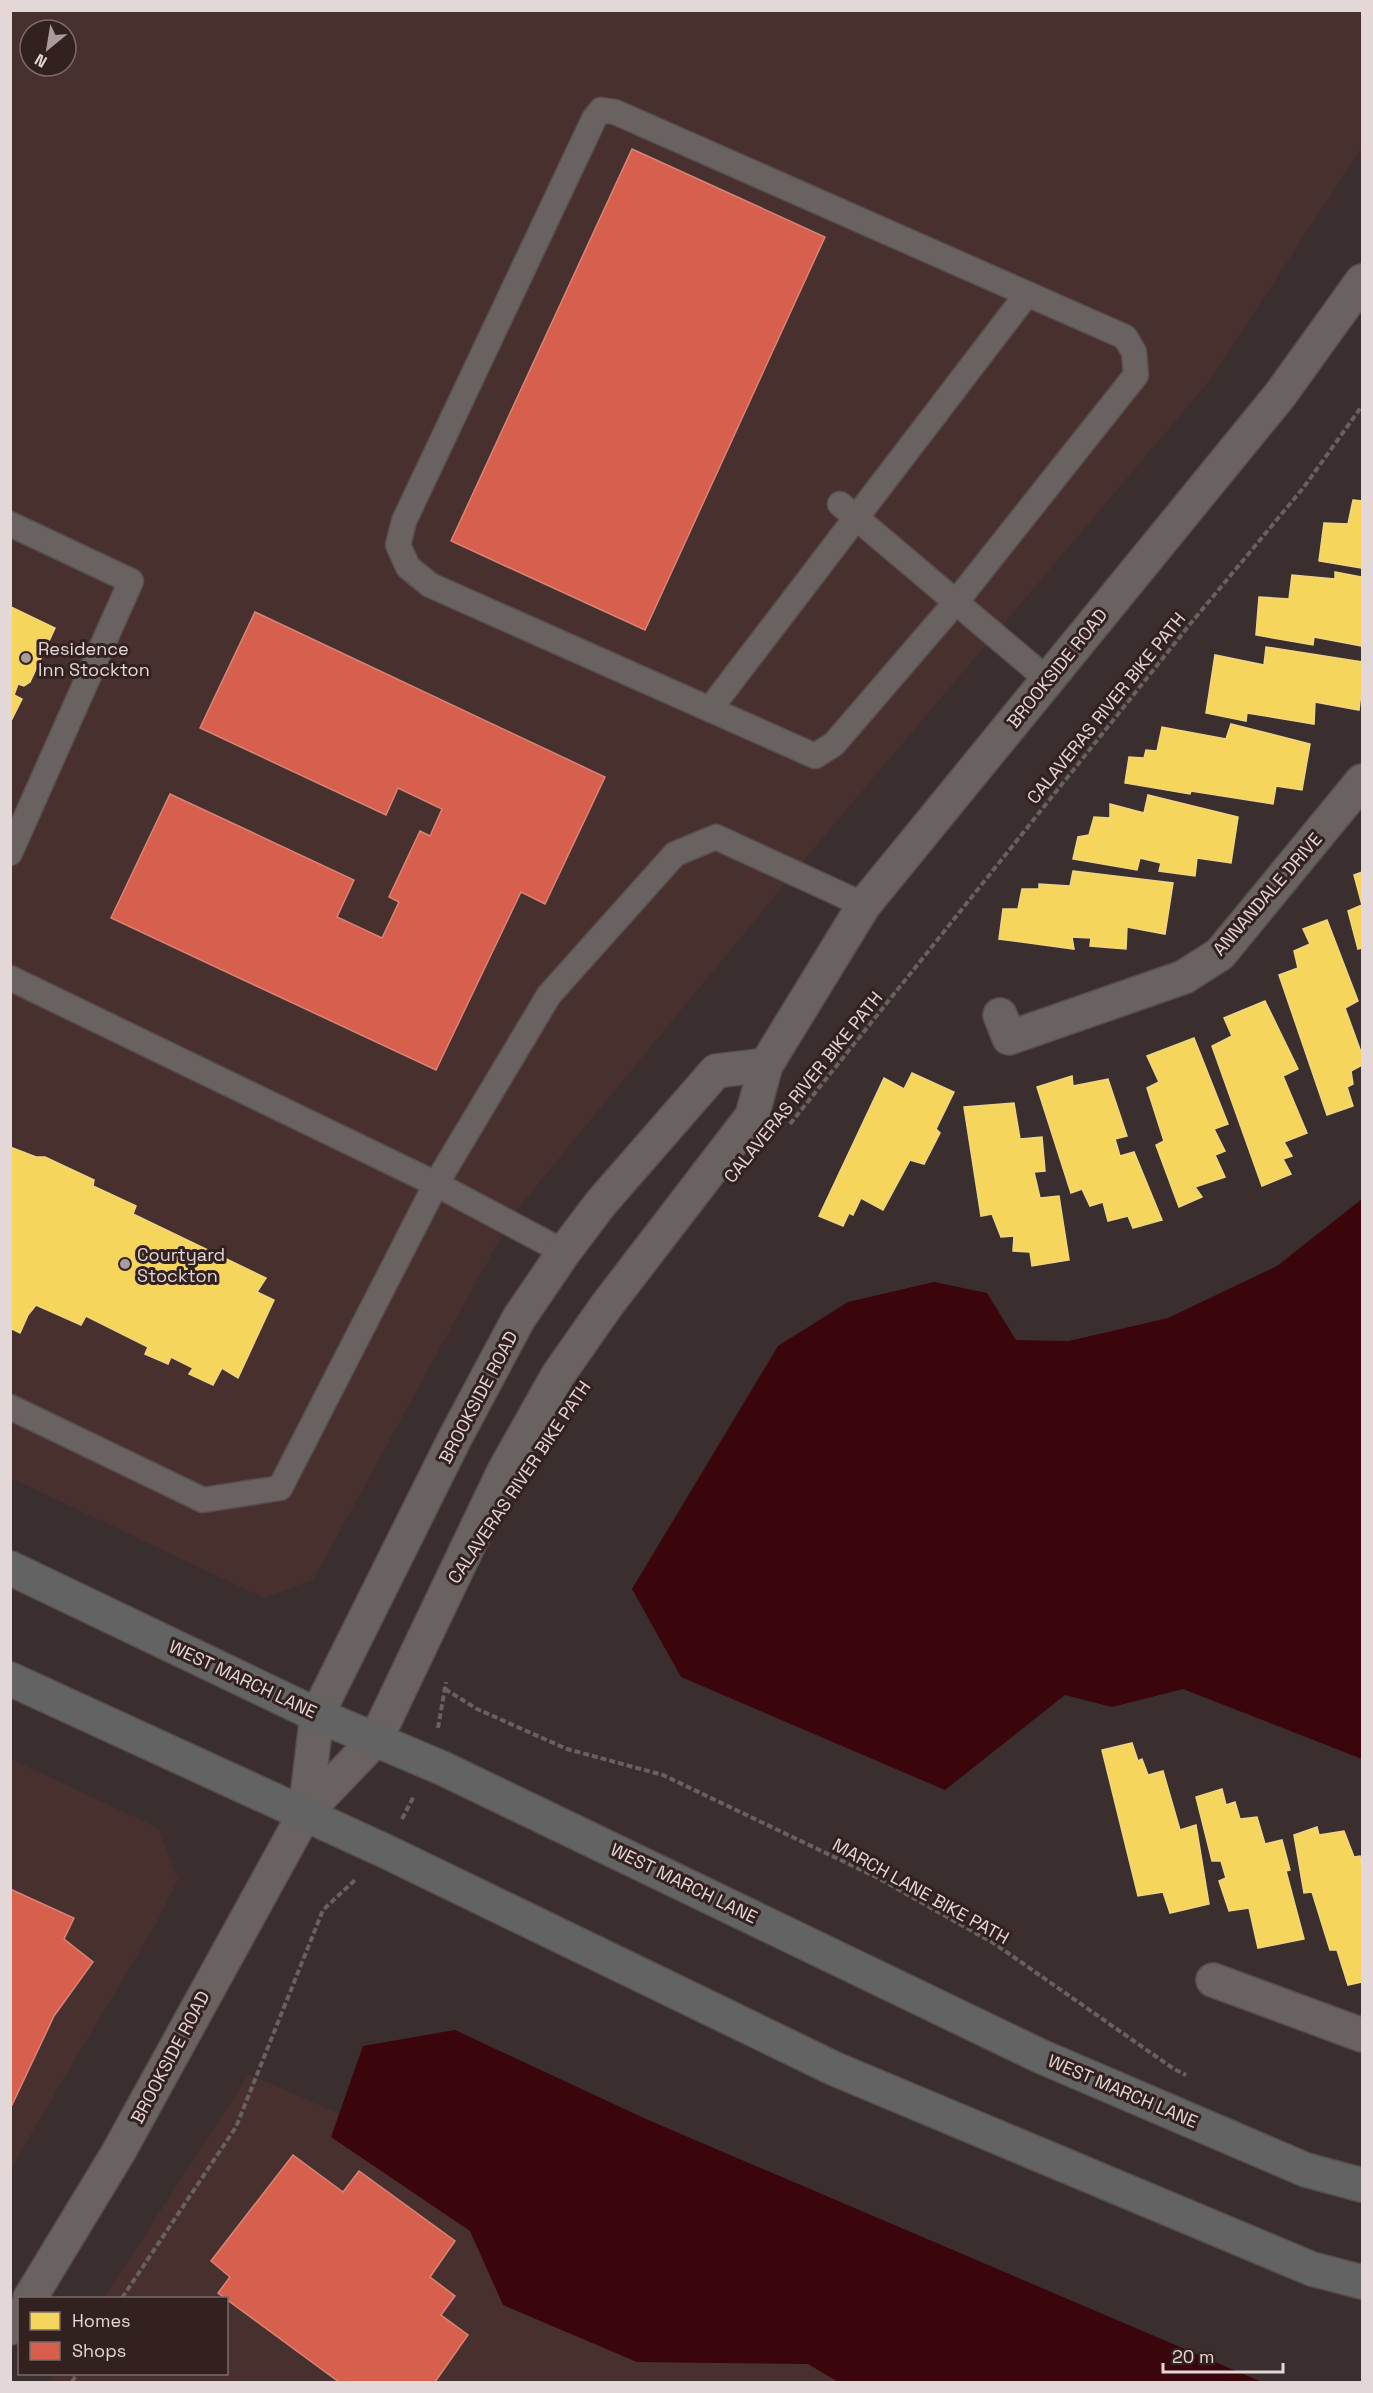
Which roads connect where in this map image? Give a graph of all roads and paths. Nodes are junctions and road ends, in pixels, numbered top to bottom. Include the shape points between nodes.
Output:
1 (1362, 281) edge
2 (1027, 294) junction
3 (1362, 406) edge
4 (848, 511) junction
5 (10, 524) edge
6 (956, 602) junction
7 (1048, 680) junction
8 (710, 709) junction
9 (1362, 781) edge
10 (10, 853) edge
11 (864, 905) junction
12 (10, 978) edge
13 (1000, 1015) dead end
14 (766, 1065) junction
15 (783, 1133) dead end
16 (436, 1184) junction
17 (564, 1252) junction
18 (10, 1407) edge
19 (10, 1568) edge
20 (447, 1677) dead end
21 (10, 1679) edge
22 (445, 1689) junction
23 (317, 1715) junction
24 (376, 1740) junction
25 (431, 1763) junction
26 (305, 1813) junction
27 (385, 1851) junction
28 (1213, 1980) dead end
29 (1362, 2035) edge
30 (1195, 2079) dead end
31 (1362, 2185) edge
32 (1362, 2282) edge
33 (31, 2297) edge
34 (123, 2297) edge

1 - 7 street, BROOKSIDE ROAD via 1280,395
2 - 4 lane
2 - 6 lane via 1125,337 1134,352 1136,375
2 - 8 lane via 615,112 602,110 594,119 404,521 398,544 408,567 430,585
3 - 15 path, CALAVERAS RIVER BIKE PATH via 1304,487
4 - 6 lane
4 - 8 lane
5 - 10 lane via 131,580
6 - 7 lane
6 - 8 lane via 834,744 815,756
7 - 11 street, BROOKSIDE ROAD
9 - 13 street, ANNANDALE DRIVE via 1220,954 1211,960 1184,977 1009,1038
11 - 14 street, BROOKSIDE ROAD
11 - 16 lane via 716,837 675,854 549,995
12 - 16 lane
14 - 17 street, BROOKSIDE ROAD via 717,1071 601,1203
14 - 24 street, BROOKSIDE ROAD via 752,1116 558,1375 504,1471
16 - 17 lane
16 - 18 lane via 280,1488 203,1500
17 - 23 street, BROOKSIDE ROAD via 514,1328
19 - 23 main road, WEST MARCH LANE
20 - 22 path
21 - 26 main road
22 - 25 path
22 - 30 path, MARCH LANE BIKE PATH via 477,1709 567,1749 663,1775 878,1878 995,1944 1174,2069
23 - 24 main road, WEST MARCH LANE
23 - 26 street, BROOKSIDE ROAD
24 - 25 main road, WEST MARCH LANE
24 - 26 street, BROOKSIDE ROAD
25 - 27 path
25 - 31 main road, WEST MARCH LANE via 1040,2056 1306,2170
26 - 27 main road
26 - 33 street, BROOKSIDE ROAD via 118,2153
27 - 32 main road via 835,2069 1312,2269
27 - 34 path via 323,1910 236,2127
28 - 29 street

